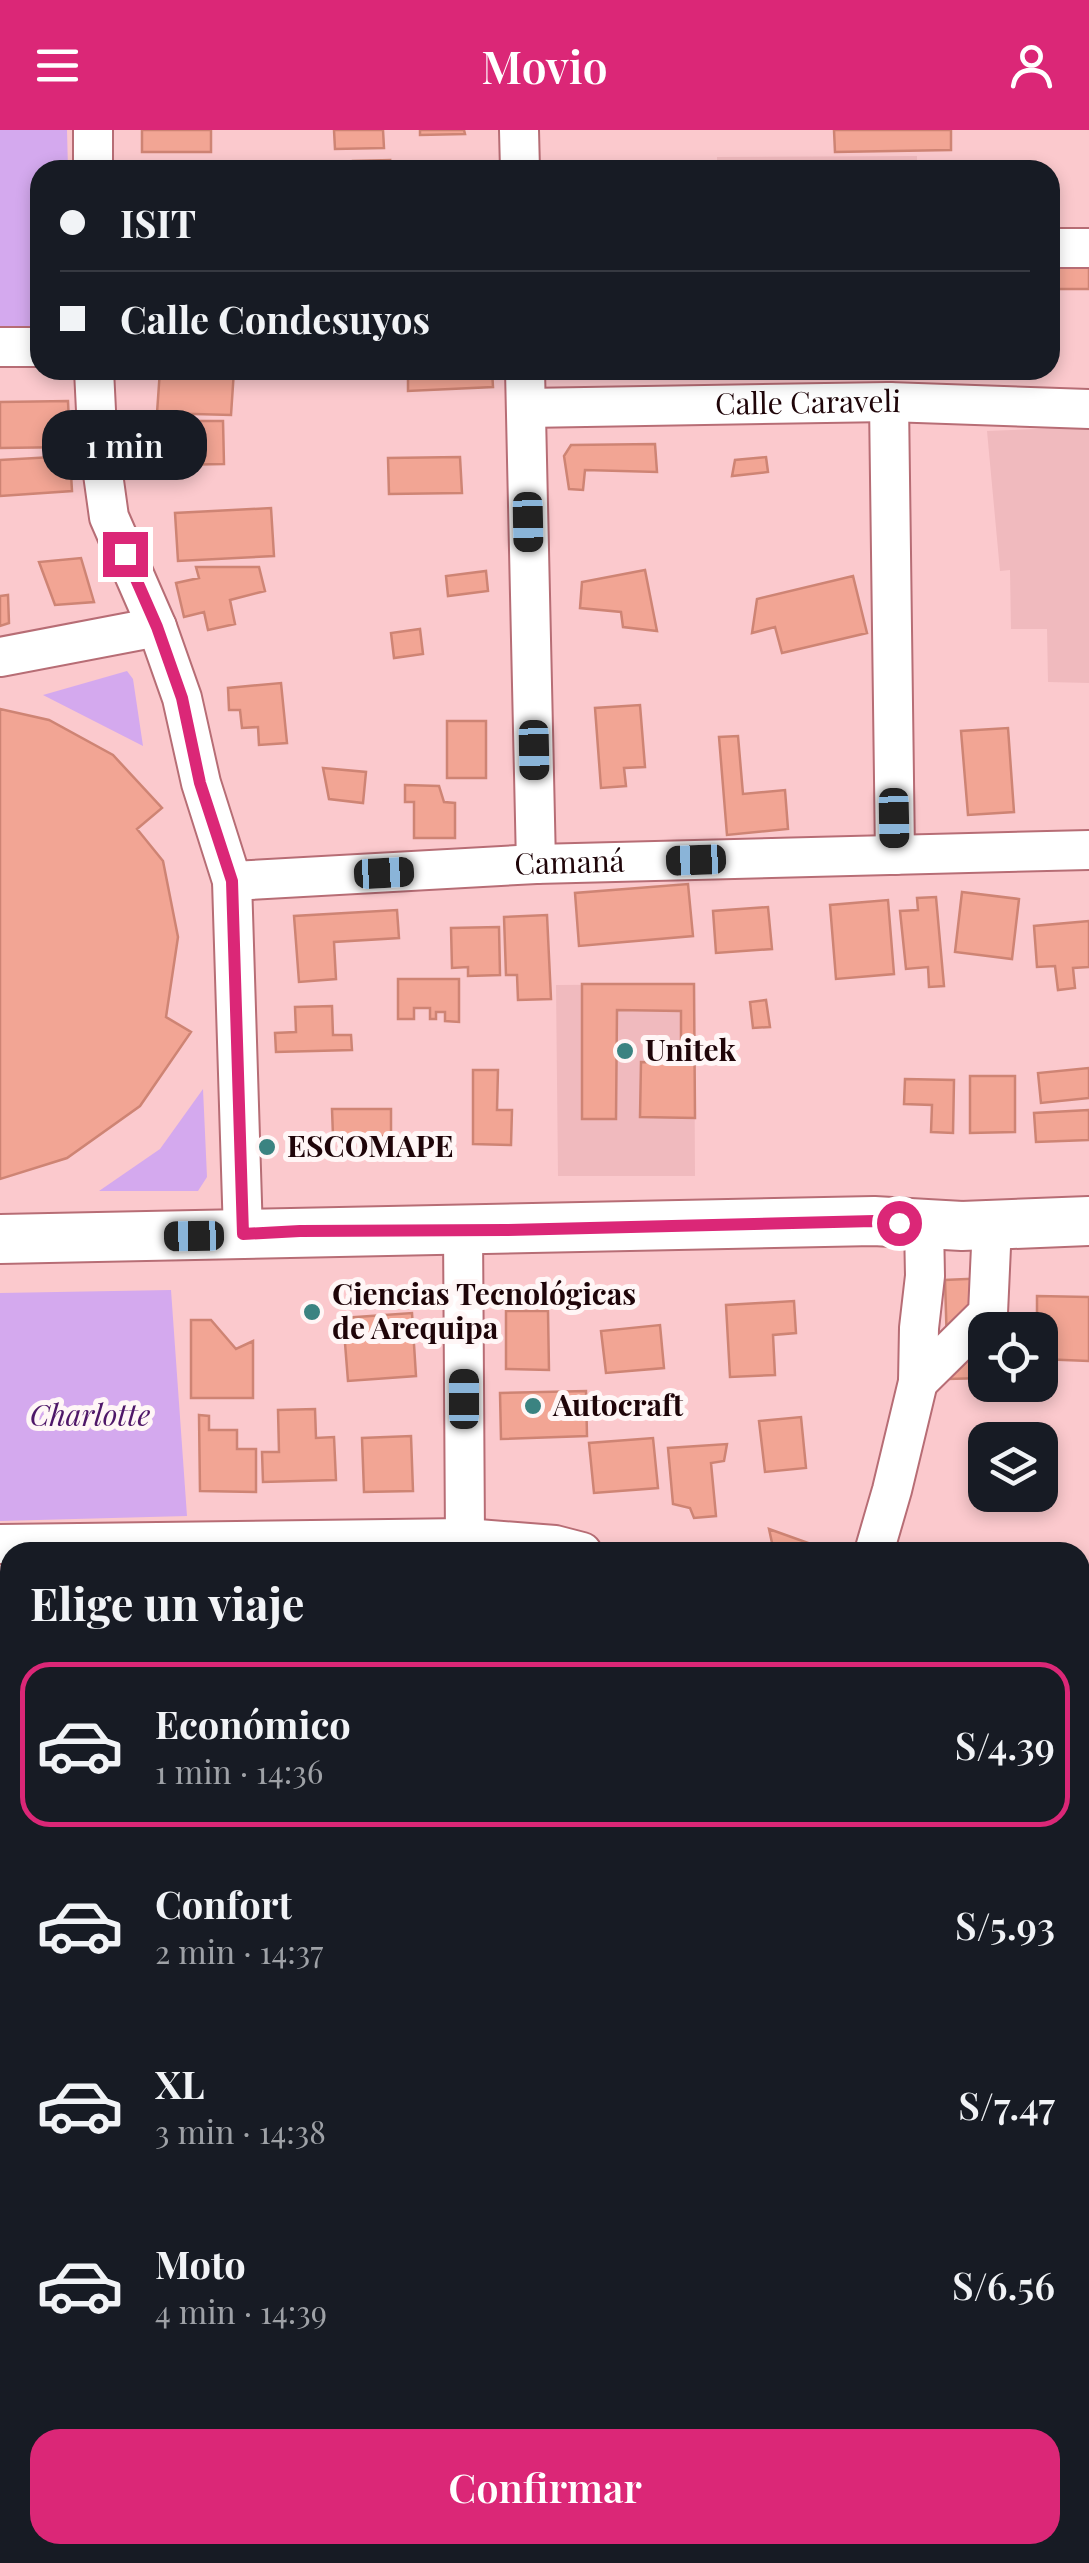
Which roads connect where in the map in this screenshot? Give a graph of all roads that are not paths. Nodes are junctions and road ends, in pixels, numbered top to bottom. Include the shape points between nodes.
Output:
1 (93, 130) edge
2 (519, 130) edge
3 (93, 160) edge
4 (520, 160) edge
5 (1060, 248) edge
6 (1089, 248) edge
7 (30, 347) edge
8 (0, 348) edge
9 (94, 380) edge
10 (525, 380) edge
11 (889, 402) junction
12 (526, 408) junction
13 (1089, 408) edge
14 (157, 627) junction
15 (0, 657) edge
16 (1089, 850) edge
17 (895, 855) junction
18 (536, 864) junction
19 (232, 881) junction
20 (1089, 1221) edge
21 (924, 1224) junction
22 (992, 1224) junction
23 (463, 1229) junction
24 (243, 1234) junction
25 (0, 1239) edge
26 (925, 1276) junction
27 (988, 1285) junction
28 (918, 1382) junction
29 (465, 1538) junction
30 (155, 1542) edge
31 (516, 1542) edge
32 (877, 1542) edge

1 - 3 street
2 - 4 street
5 - 6 street
7 - 8 street
9 - 14 street via 110,517
10 - 12 street
11 - 12 street, Calle Caraveli
11 - 13 street, Calle Caraveli
11 - 17 street
12 - 18 street
14 - 15 street
14 - 19 street
16 - 17 street, Camaná
17 - 18 street, Camaná
18 - 19 street, Camaná
19 - 24 street
20 - 22 main road
21 - 22 main road
21 - 23 main road
21 - 26 street
22 - 27 street
23 - 24 main road
23 - 29 street
24 - 25 main road
26 - 27 street via 946,1285
26 - 28 street
27 - 28 street via 988,1312
28 - 32 street
29 - 30 street
29 - 31 street

